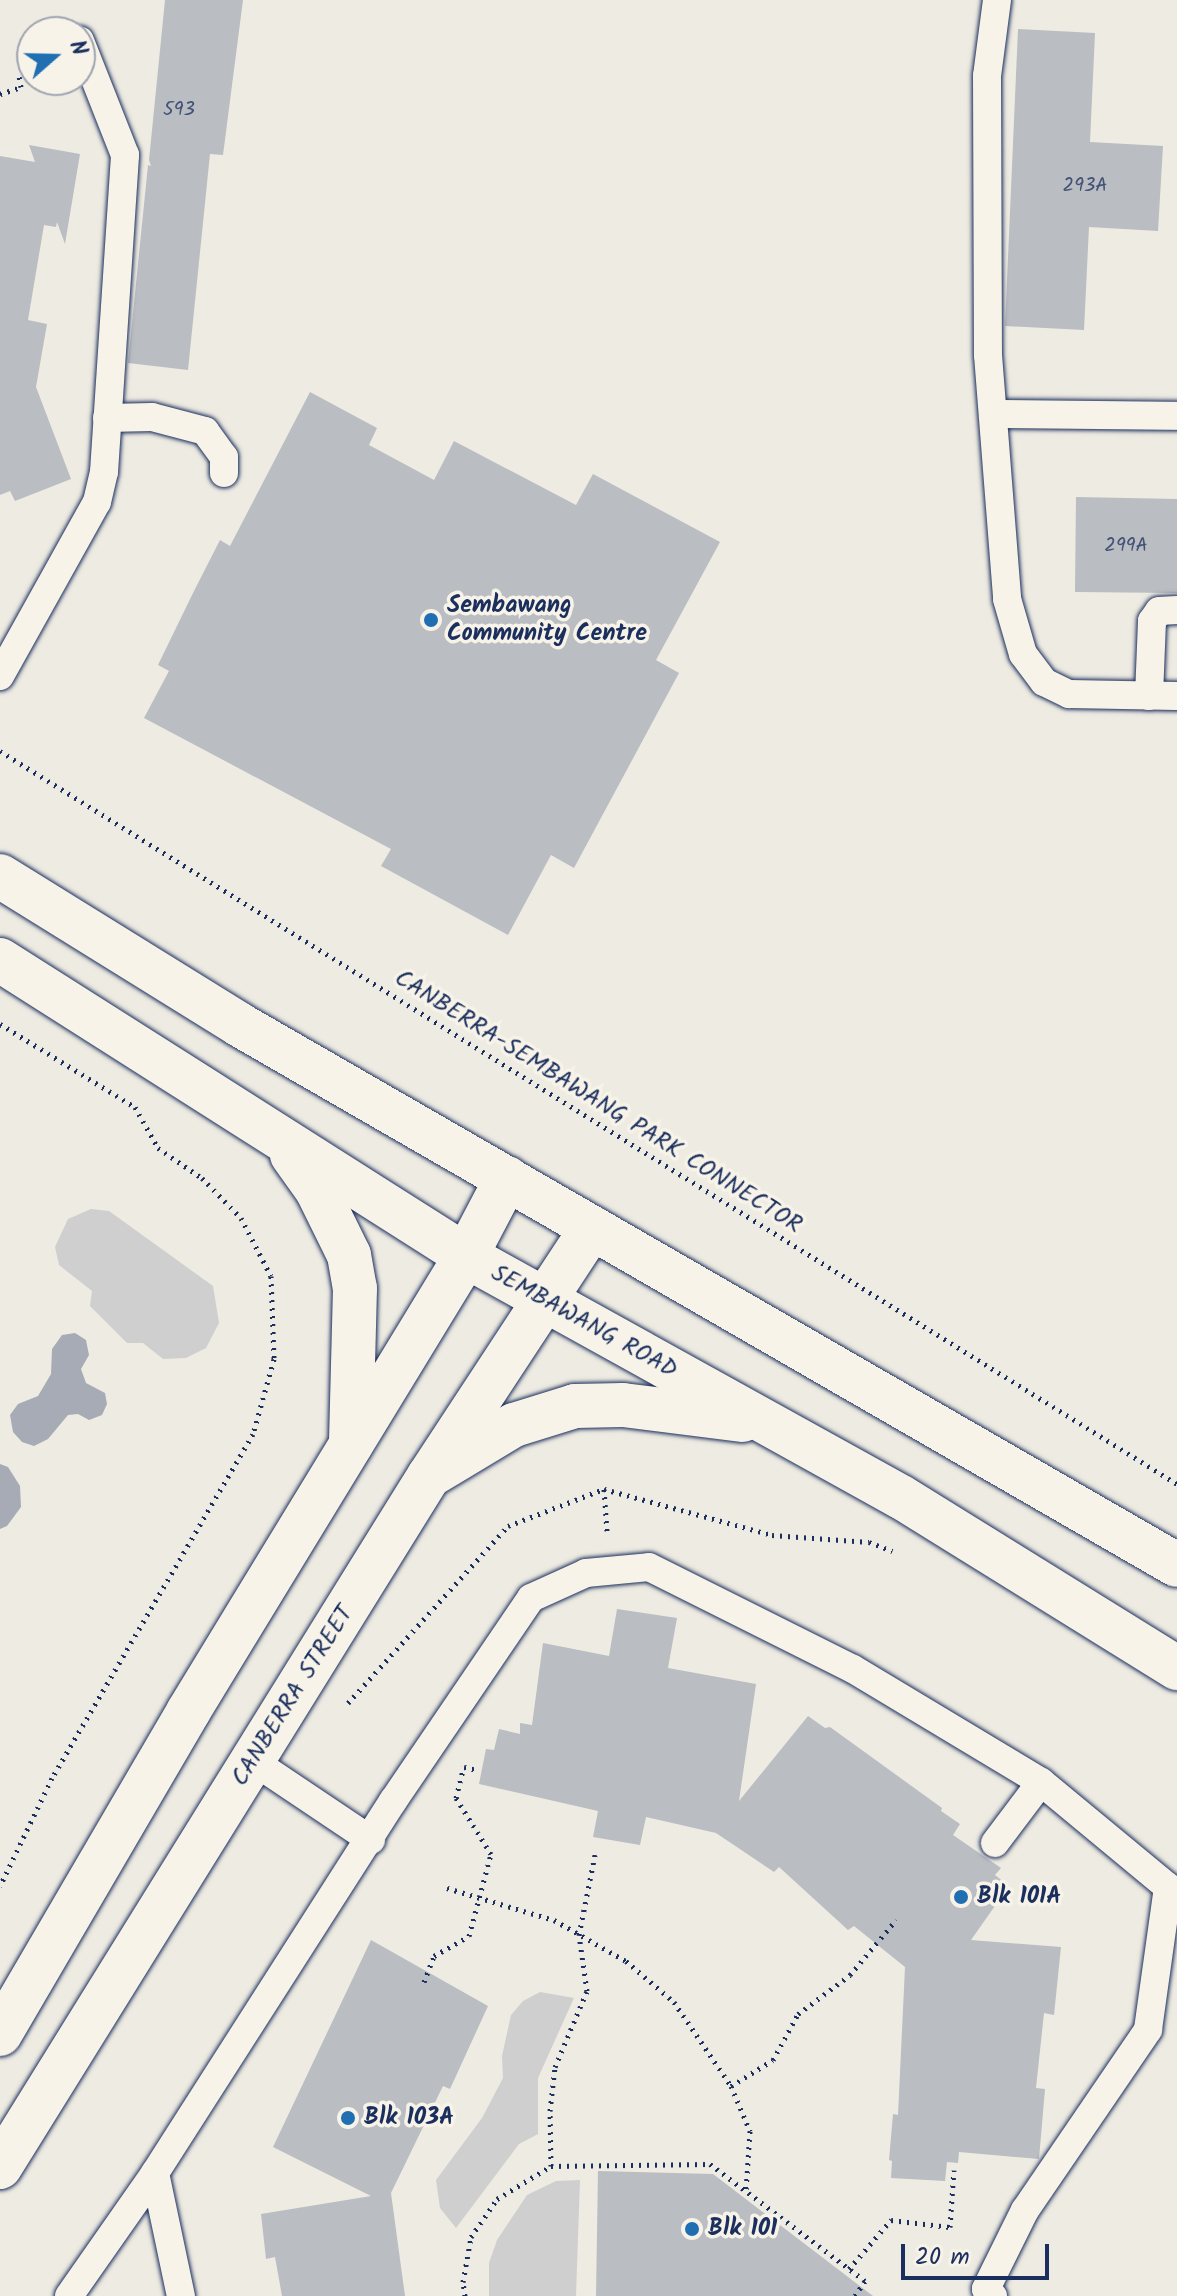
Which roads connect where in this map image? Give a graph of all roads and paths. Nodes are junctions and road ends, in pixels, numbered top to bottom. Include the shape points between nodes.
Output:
1 (997, 0) edge
2 (96, 82) edge
3 (993, 414) junction
4 (1177, 416) edge
5 (107, 418) junction
6 (224, 473) dead end
7 (1177, 610) edge
8 (10, 630) edge
9 (0, 676) edge
10 (1163, 696) edge
11 (0, 751) edge
12 (0, 876) edge
13 (0, 960) edge
14 (0, 1024) edge
15 (282, 1141) junction
16 (507, 1178) junction
17 (592, 1228) junction
18 (466, 1256) junction
19 (545, 1300) junction
20 (768, 1423) junction
21 (351, 1444) junction
22 (429, 1476) junction
23 (1177, 1484) edge
24 (604, 1489) dead end
25 (894, 1552) dead end
26 (1177, 1565) edge
27 (1177, 1668) edge
28 (253, 1761) junction
29 (477, 1770) dead end
30 (1041, 1782) junction
31 (371, 1840) junction
32 (995, 1843) dead end
33 (595, 1855) dead end
34 (0, 1886) edge
35 (447, 1888) dead end
36 (480, 1896) junction
37 (896, 1920) dead end
38 (579, 1935) junction
39 (424, 1982) dead end
40 (0, 2034) edge
41 (731, 2086) junction
42 (551, 2166) junction
43 (0, 2167) edge
44 (954, 2170) dead end
45 (155, 2173) junction
46 (746, 2192) junction
47 (849, 2269) junction
48 (69, 2296) edge
49 (181, 2296) edge
50 (465, 2296) edge
51 (855, 2296) edge
52 (993, 2296) edge

1 - 3 lane via 987,76
2 - 5 lane via 125,155
3 - 4 lane
3 - 10 lane via 1007,599 1023,654 1044,682 1069,694
5 - 6 lane via 152,417 205,431 224,457
5 - 8 lane via 97,502
7 - 10 lane via 1154,616
8 - 9 lane
11 - 23 path, CANBERRA-SEMBAWANG PARK CONNECTOR
12 - 16 main road via 240,1025
13 - 15 main road, SEMBAWANG ROAD
14 - 34 path via 135,1107 158,1148 202,1178 241,1218 271,1276 274,1359 253,1434 52,1778
15 - 18 main road, SEMBAWANG ROAD
15 - 21 main road via 317,1190 349,1255 355,1288
16 - 17 main road
16 - 18 main road
17 - 19 main road, CANBERRA STREET
17 - 26 main road
18 - 19 main road, SEMBAWANG ROAD
18 - 21 main road
19 - 20 main road, SEMBAWANG ROAD
19 - 22 main road, CANBERRA STREET
20 - 22 main road via 623,1405 575,1406 514,1425
20 - 27 main road, SEMBAWANG ROAD via 901,1497
21 - 40 main road
22 - 28 main road, CANBERRA STREET
24 - 25 path via 772,1535 869,1542
28 - 31 lane
28 - 43 main road, CANBERRA STREET
29 - 36 path via 464,1767 456,1798 491,1854
30 - 31 lane via 853,1669 649,1567 586,1573 531,1598
30 - 32 lane
30 - 52 lane via 1168,1887 1148,2030 1025,2210 986,2289
31 - 45 lane
33 - 38 path
35 - 36 path
36 - 38 path via 554,1920
36 - 39 path via 469,1936 434,1956
37 - 41 path via 850,1975 798,2014 773,2060
38 - 41 path via 626,1961 674,2002
38 - 42 path via 587,1991 555,2067
41 - 46 path via 750,2131
42 - 46 path via 710,2164
42 - 50 path via 497,2199 471,2237
44 - 47 path via 950,2227 891,2220
45 - 48 lane
45 - 49 lane
46 - 47 path
47 - 51 path via 865,2281

